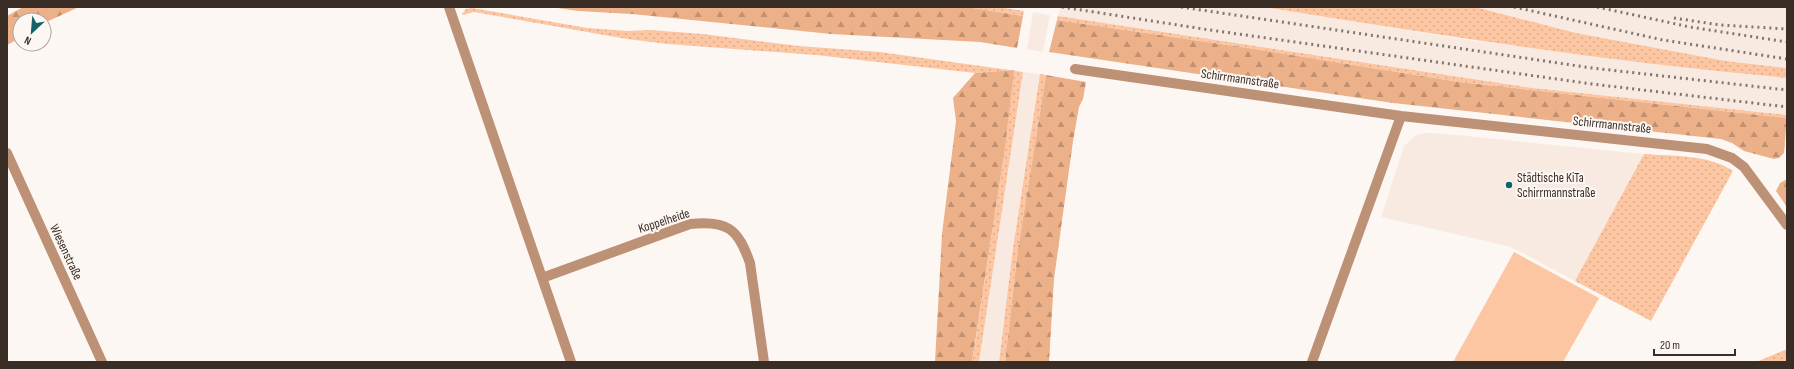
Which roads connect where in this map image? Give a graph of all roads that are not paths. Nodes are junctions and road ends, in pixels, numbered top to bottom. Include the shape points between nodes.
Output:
1 (449, 7) edge
2 (1075, 69) dead end
3 (1401, 116) junction
4 (7, 153) edge
5 (1787, 225) edge
6 (542, 278) junction
7 (102, 362) edge
8 (571, 362) edge
9 (764, 362) edge
10 (1312, 362) edge

1 - 6 street
2 - 3 street, Schirrmannstraße
3 - 5 street, Schirrmannstraße via 1707,149 1732,158 1744,167
3 - 10 street
4 - 7 street, Wiesenstraße
6 - 8 street
6 - 9 street, Koppelheide via 690,224 707,222 724,225 735,233 745,248 750,263

